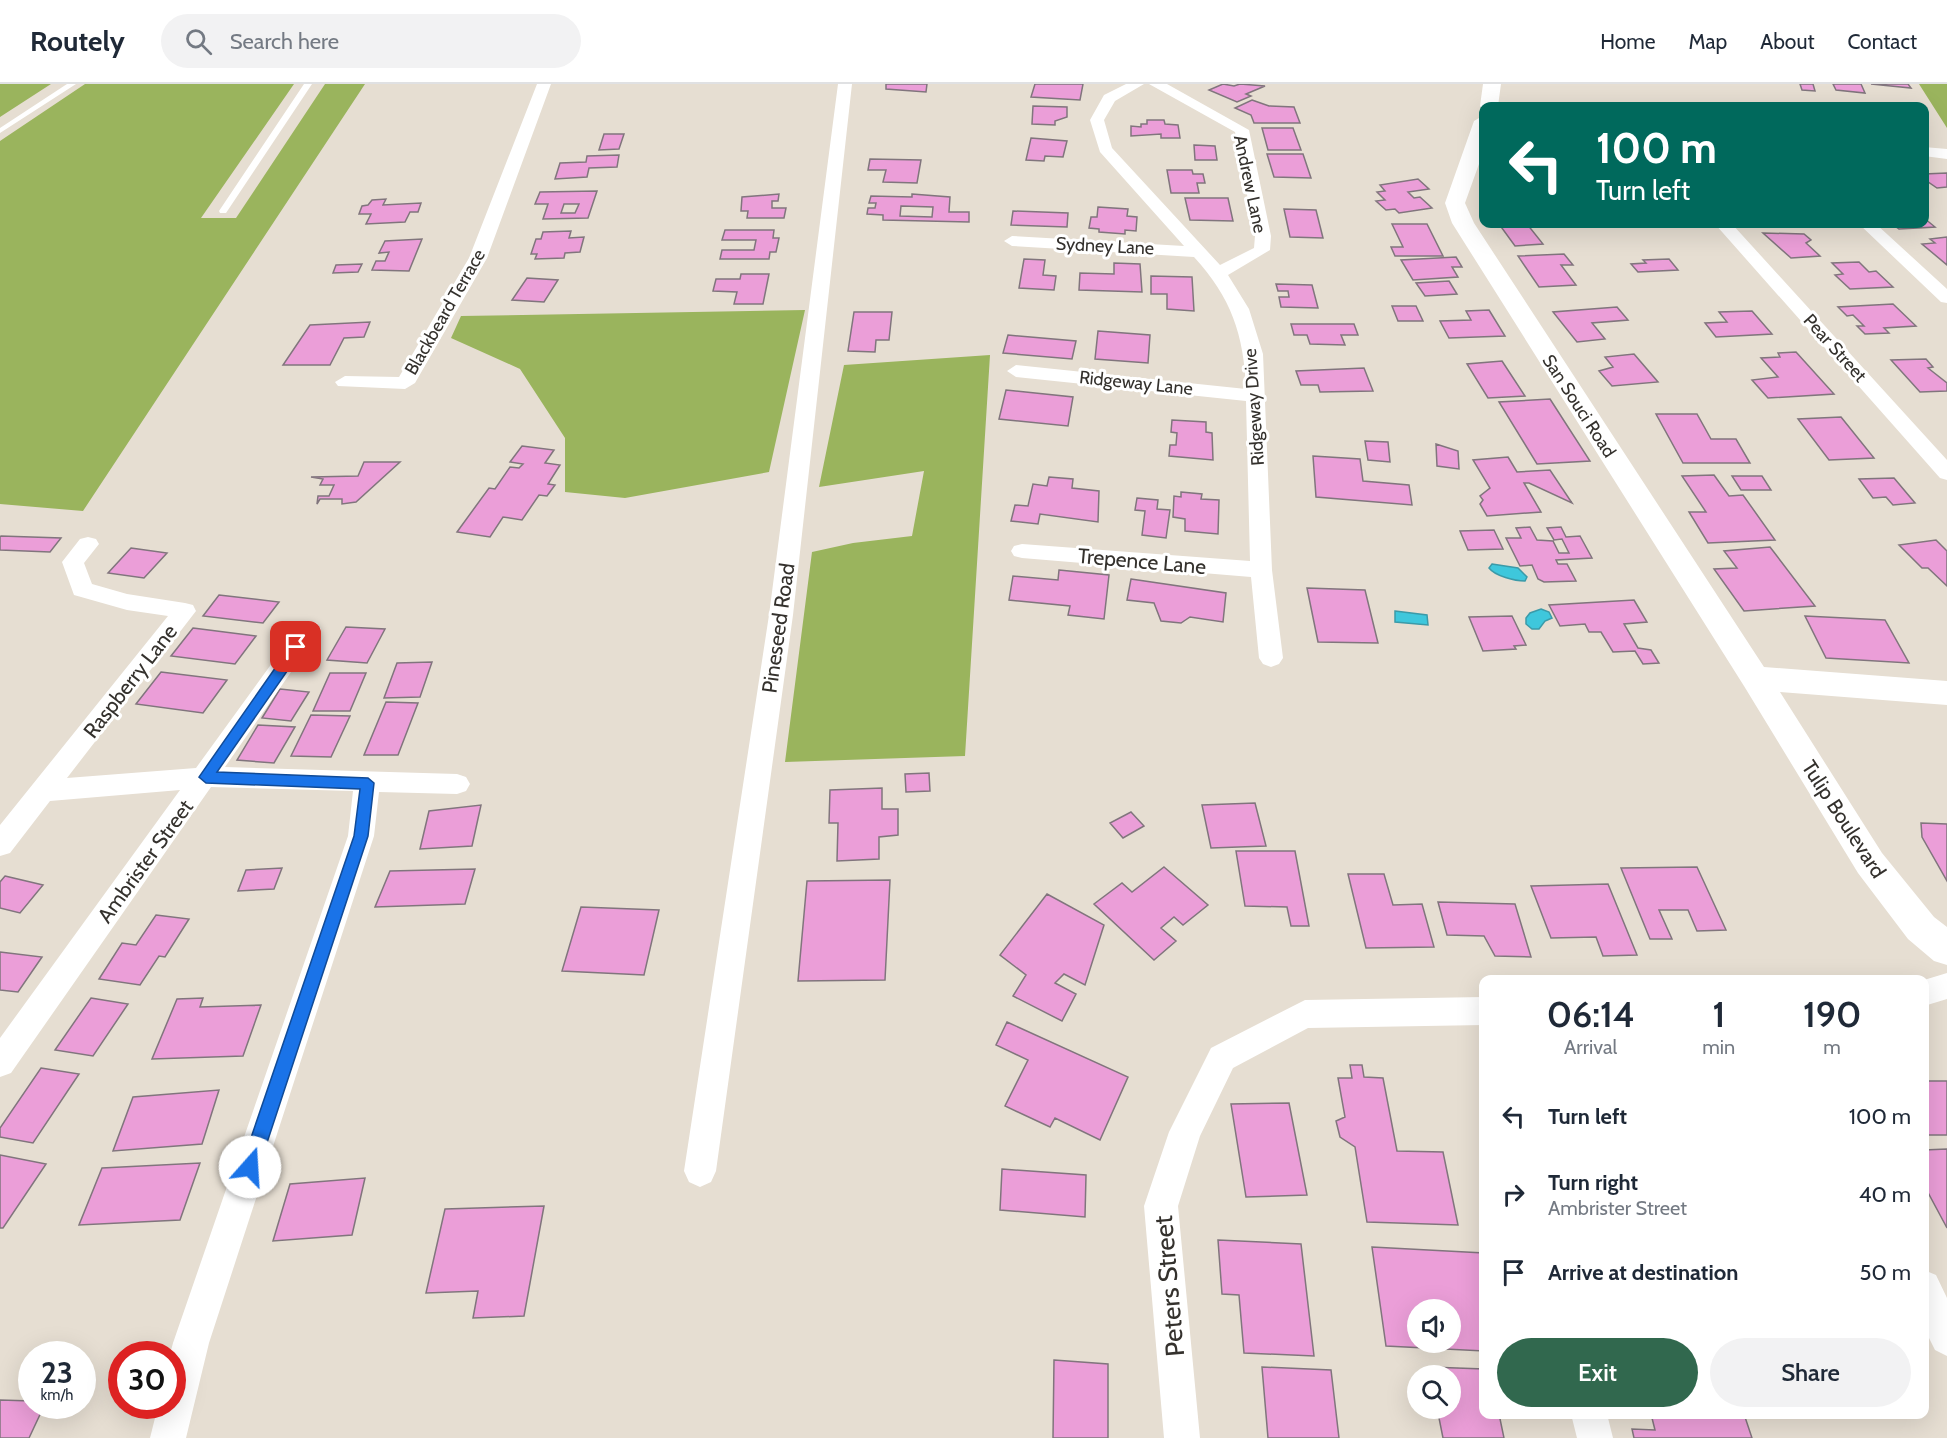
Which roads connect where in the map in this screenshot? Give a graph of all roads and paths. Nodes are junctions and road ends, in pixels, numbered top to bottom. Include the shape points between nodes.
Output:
1 (72, 84) edge
2 (308, 84) edge
3 (544, 84) edge
4 (845, 84) edge
5 (1137, 84) edge
6 (1156, 84) edge
7 (1492, 84) edge
8 (1490, 102) edge
9 (0, 131) edge
10 (1479, 135) edge
11 (1929, 152) edge
12 (1947, 154) edge
13 (223, 211) dead end
14 (1727, 228) edge
15 (1871, 228) edge
16 (1012, 241) dead end
17 (1199, 252) junction
18 (1218, 273) junction
19 (1947, 298) edge
20 (1016, 371) dead end
21 (345, 382) dead end
22 (1256, 396) junction
23 (1947, 473) edge
24 (88, 544) dead end
25 (1022, 551) dead end
26 (1261, 570) junction
27 (309, 629) dead end
28 (1271, 658) dead end
29 (1755, 678) junction
30 (1947, 693) edge
31 (206, 777) junction
32 (368, 783) junction
33 (457, 784) dead end
34 (43, 791) junction
35 (0, 845) edge
36 (1947, 949) edge
37 (1947, 986) edge
38 (1929, 991) edge
39 (1479, 1017) edge
40 (0, 1063) edge
41 (700, 1171) dead end
42 (1929, 1298) edge
43 (1947, 1338) edge
44 (1590, 1419) edge
45 (168, 1438) edge
46 (1182, 1438) edge
47 (1596, 1438) edge

1 - 9 lane
2 - 13 lane
3 - 21 street, Blackbeard Terrace via 478,258 405,383
4 - 41 street, Pineseed Road via 781,615
5 - 17 street, Ridgeway Drive via 1109,98 1097,120 1105,148
6 - 18 street, Andrew Lane via 1242,130 1263,236 1262,250
7 - 8 street
10 - 29 street, San Souci Road via 1455,203 1463,223
11 - 12 street
14 - 23 street, Pear Street
15 - 19 street
16 - 17 street, Sydney Lane
17 - 18 street, Ridgeway Drive
18 - 22 street, Ridgeway Drive via 1240,309 1251,343
20 - 22 street, Ridgeway Lane
22 - 26 street, Ridgeway Drive
24 - 34 street, Raspberry Lane via 73,562 82,589 127,602 185,611
25 - 26 street, Trepence Lane
26 - 28 street, Ridgeway Drive
27 - 31 street, Ambrister Street
29 - 30 street
29 - 36 street, Tulip Boulevard via 1870,863 1922,927
31 - 32 street
31 - 34 street
31 - 40 street, Ambrister Street
32 - 33 street
32 - 45 street via 361,836 191,1343
34 - 35 street, Raspberry Lane
37 - 38 street
39 - 46 street, Peters Street via 1305,1014 1222,1058 1185,1132 1161,1206
42 - 43 street
44 - 47 street

